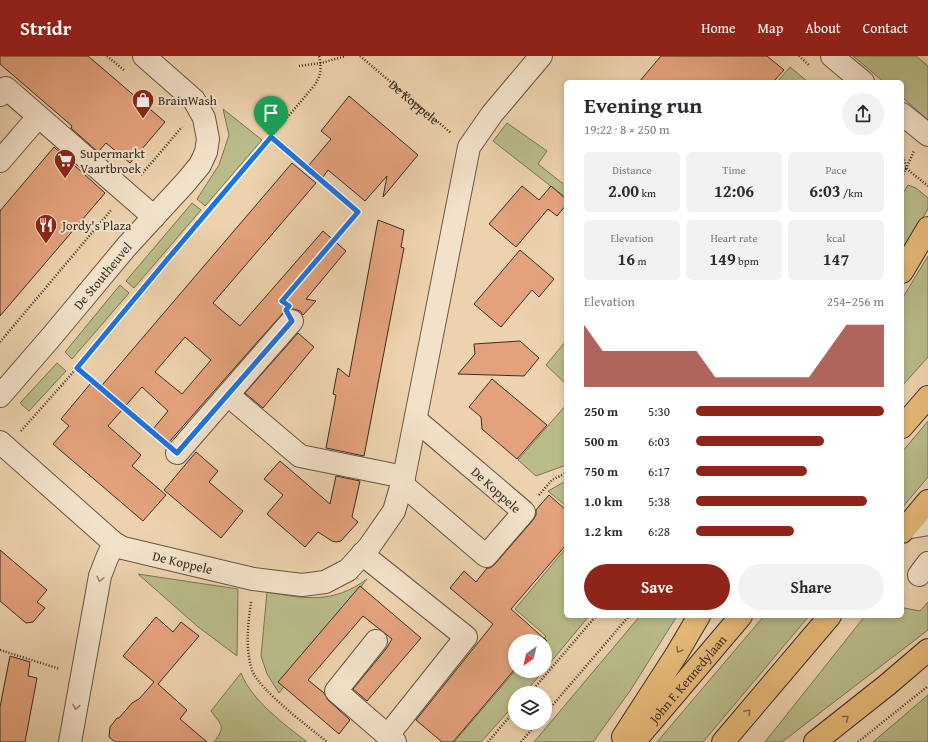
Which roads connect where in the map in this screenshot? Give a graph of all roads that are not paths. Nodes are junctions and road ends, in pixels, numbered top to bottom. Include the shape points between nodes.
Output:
1 (144, 56) edge
2 (541, 56) edge
3 (832, 56) edge
4 (861, 80) edge
5 (0, 95) edge
6 (904, 116) edge
7 (38, 117) junction
8 (928, 135) edge
9 (0, 161) edge
10 (154, 217) junction
11 (928, 228) edge
12 (904, 269) edge
13 (292, 321) road end
14 (228, 395) junction
15 (0, 396) edge
16 (928, 397) edge
17 (416, 420) junction
18 (904, 426) edge
19 (3, 445) edge
20 (177, 453) road end
21 (403, 481) junction
22 (928, 501) edge
23 (928, 524) edge
24 (904, 530) edge
25 (114, 543) junction
26 (362, 554) junction
27 (698, 618) edge
28 (739, 618) edge
29 (828, 618) edge
30 (376, 642) dead end
31 (928, 650) edge
32 (392, 739) edge
33 (70, 742) edge
34 (620, 742) edge
35 (634, 742) edge
36 (723, 742) edge
37 (815, 742) edge

1 - 10 street, De Stoutheuvel via 194,100 204,118 207,132 207,146 200,165
2 - 17 street, De Koppele via 492,114 469,147
3 - 4 street
5 - 7 street via 6,88
6 - 8 street
7 - 9 street
7 - 10 street
10 - 15 street, De Stoutheuvel
11 - 12 main road
13 - 14 street
14 - 20 street
14 - 21 street, De Koppele via 300,456
16 - 18 main road
17 - 21 street, De Koppele
17 - 21 street, De Koppele via 524,512 486,556
19 - 25 street, De Koppele
21 - 26 street, De Koppele via 394,511
22 - 24 main road
23 - 24 street
25 - 26 street, De Koppele via 132,551 253,579 302,586 324,582 348,570
25 -> 33 street via 100,576
26 - 32 street via 466,637
27 -> 34 main road
28 - 35 main road, John F. Kennedylaan
36 -> 29 main road
30 - 32 street via 336,691
37 -> 31 main road

